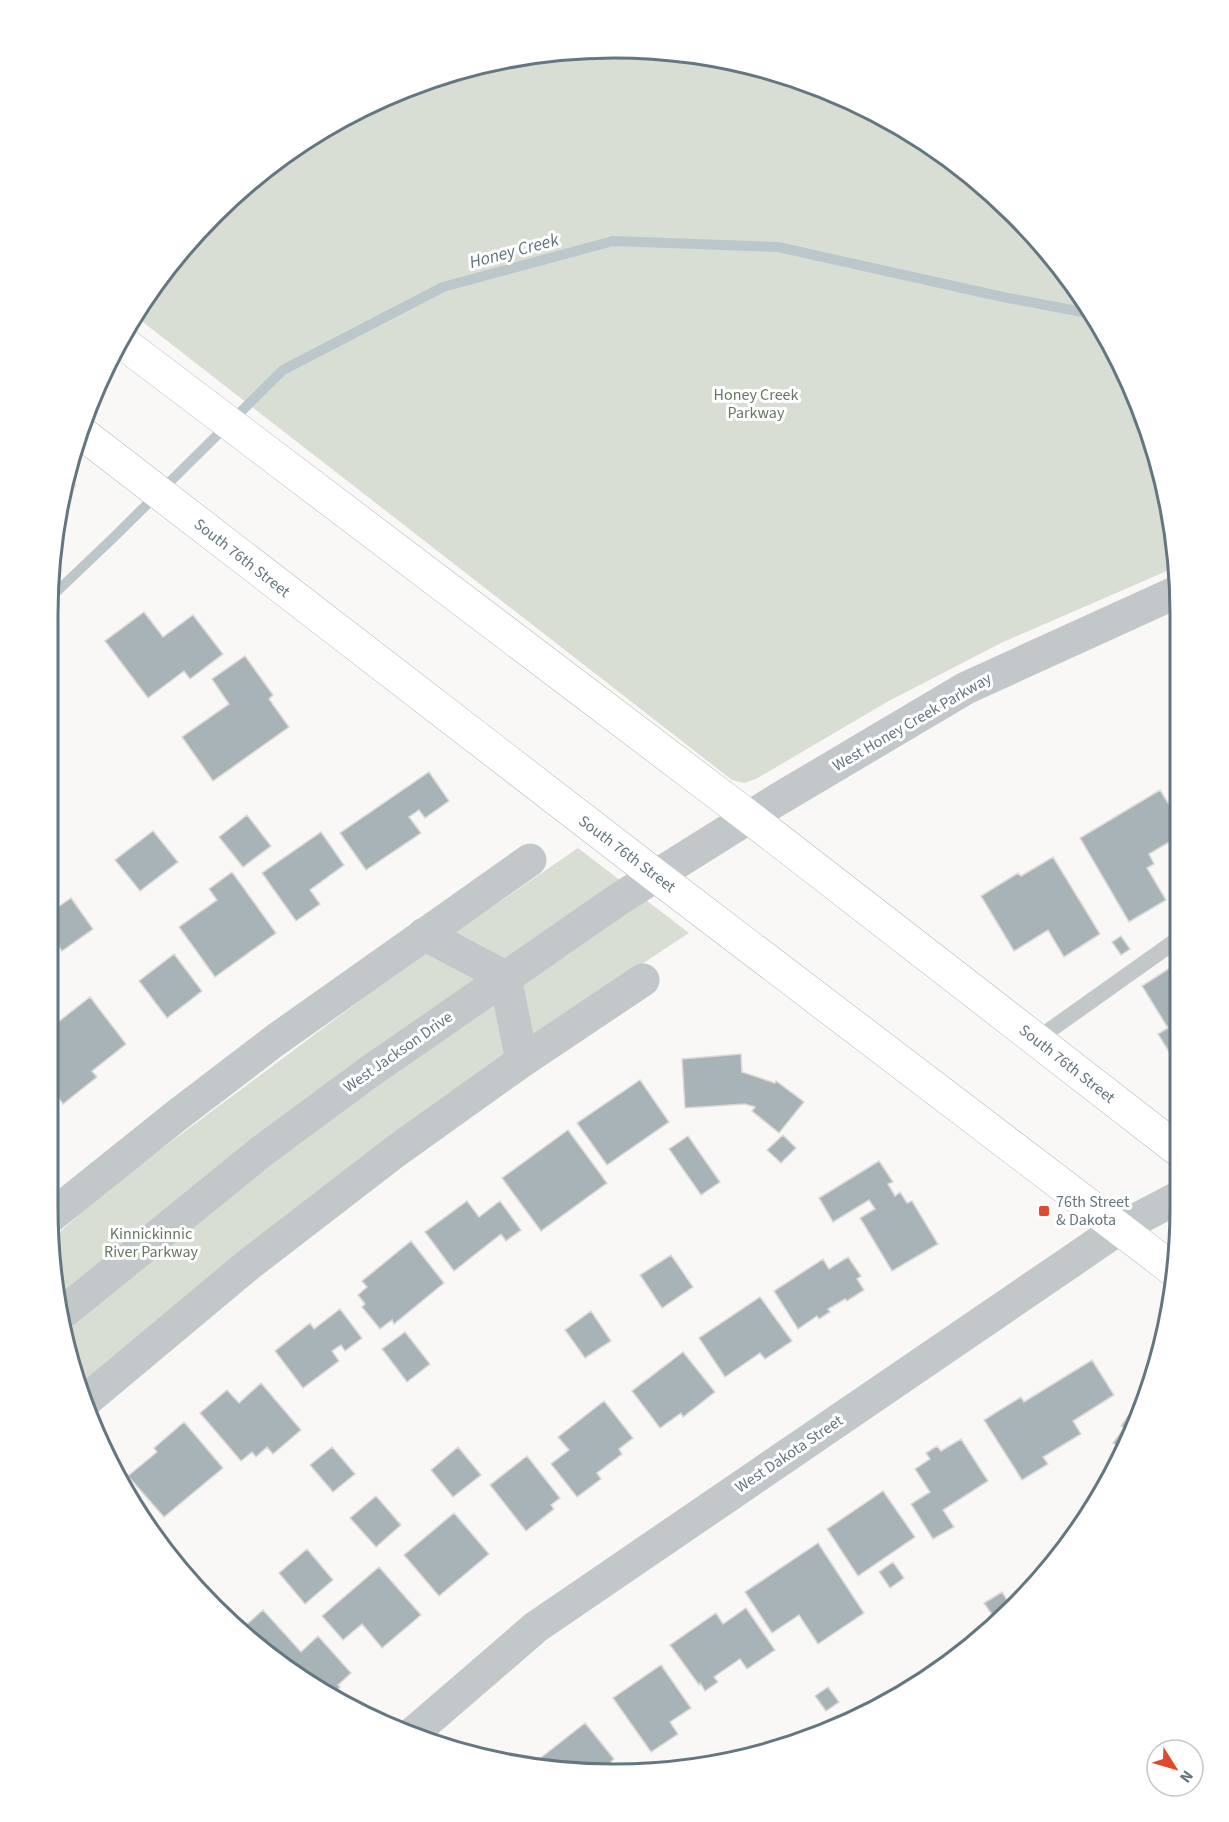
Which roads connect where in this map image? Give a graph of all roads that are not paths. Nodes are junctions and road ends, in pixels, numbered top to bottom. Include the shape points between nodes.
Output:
1 (128, 346) edge
2 (86, 441) edge
3 (1169, 595) edge
4 (749, 817) junction
5 (530, 860) dead end
6 (655, 875) junction
7 (424, 934) junction
8 (1170, 945) edge
9 (505, 977) junction
10 (643, 980) dead end
11 (1036, 1040) junction
12 (522, 1061) junction
13 (1170, 1144) edge
14 (1170, 1202) edge
15 (59, 1210) edge
16 (1120, 1228) junction
17 (1167, 1265) edge
18 (68, 1309) edge
19 (92, 1396) edge
20 (419, 1728) edge

1 - 4 main road, South 76th Street
2 - 6 main road, South 76th Street
3 - 4 street, West Honey Creek Parkway via 966,688
4 - 6 street, West Jackson Drive
4 - 11 main road, South 76th Street
5 - 7 street
6 - 9 street, West Jackson Drive
6 - 16 main road, South 76th Street
7 - 9 street
7 - 15 street via 268,1046
8 - 11 lane
9 - 12 street
9 - 18 street, West Jackson Drive via 271,1144
10 - 12 street
11 - 13 main road, South 76th Street
12 - 19 street via 396,1151 248,1265
14 - 16 street, West Dakota Street
16 - 17 main road, South 76th Street
16 - 20 street, West Dakota Street via 536,1627

